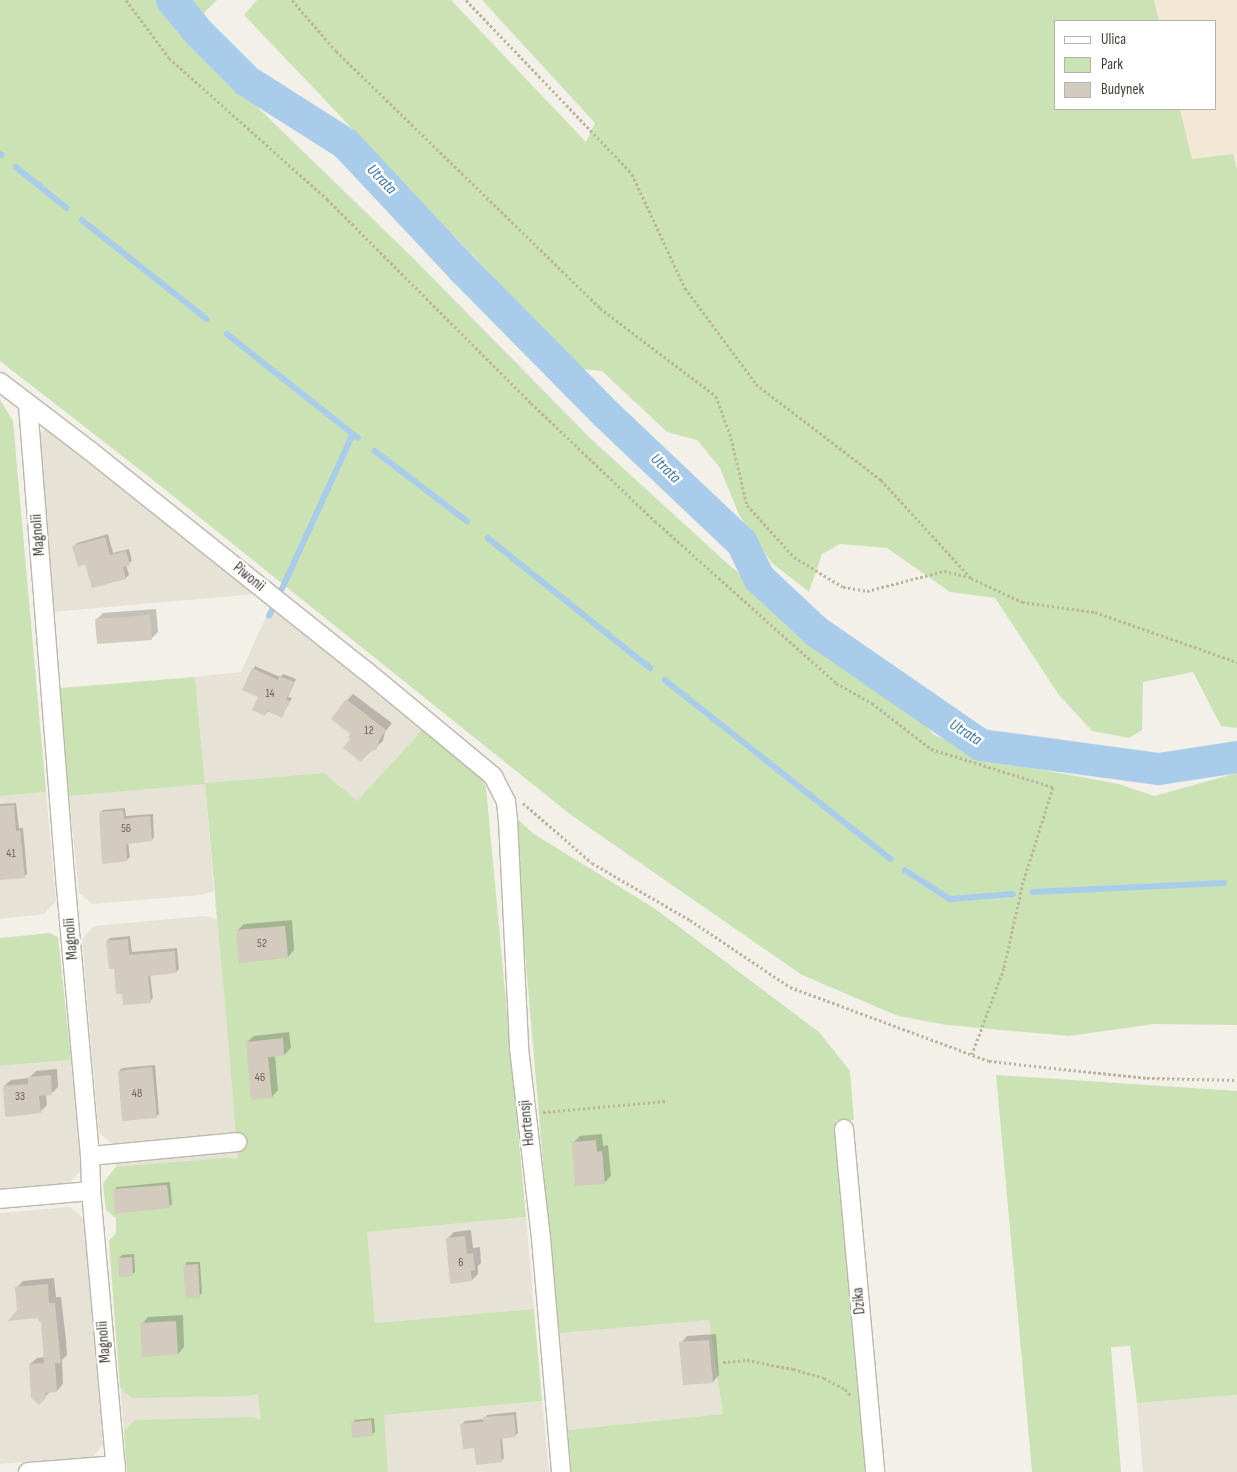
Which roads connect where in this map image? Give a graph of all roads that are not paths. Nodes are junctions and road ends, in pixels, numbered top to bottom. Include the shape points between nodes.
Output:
1 (0, 382) edge
2 (28, 405) junction
3 (493, 776) joint
4 (844, 1129) dead end
5 (236, 1142) dead end
6 (90, 1156) junction
7 (90, 1191) junction
8 (0, 1199) edge
9 (116, 1469) edge
10 (28, 1472) edge
11 (561, 1472) edge
12 (875, 1472) edge

1 - 2 street, Piwonii
2 - 3 street, Piwonii via 358,664
2 - 6 street, Magnolii
3 - 11 street, Hortensji via 506,802 508,820 519,1048 541,1238
4 - 12 street, Dzika
5 - 6 street
6 - 7 street, Magnolii
7 - 8 street
7 - 9 street, Magnolii
9 - 10 street

